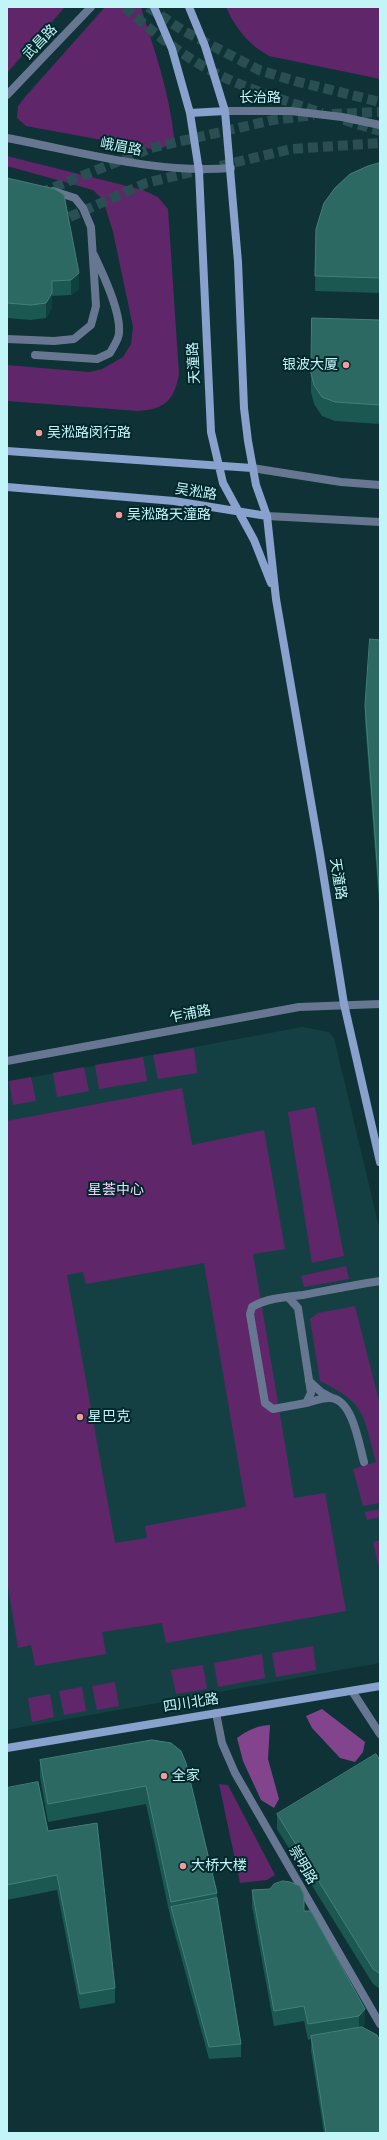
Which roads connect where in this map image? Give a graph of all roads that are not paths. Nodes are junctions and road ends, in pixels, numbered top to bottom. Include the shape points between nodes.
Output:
1 (92, 7) edge
2 (154, 7) edge
3 (189, 7) edge
4 (7, 95) edge
5 (225, 111) junction
6 (190, 113) junction
7 (380, 125) edge
8 (7, 138) edge
9 (231, 168) junction
10 (199, 171) junction
11 (47, 190) edge
12 (92, 251) junction
13 (7, 339) edge
14 (35, 355) dead end
15 (7, 451) edge
16 (220, 465) junction
17 (252, 468) junction
18 (380, 485) edge
19 (7, 487) edge
20 (238, 512) junction
21 (267, 516) junction
22 (380, 522) edge
23 (276, 599) junction
24 (344, 1004) junction
25 (380, 1004) edge
26 (7, 1062) edge
27 (380, 1162) edge
28 (380, 1281) edge
29 (302, 1295) junction
30 (288, 1297) junction
31 (298, 1308) junction
32 (309, 1381) junction
33 (332, 1398) junction
34 (306, 1403) junction
35 (364, 1462) dead end
36 (380, 1686) edge
37 (352, 1691) junction
38 (216, 1713) junction
39 (380, 1734) edge
40 (7, 1748) edge
41 (380, 2024) edge

1 - 4 street, 武昌路
2 - 6 main road via 172,48
3 - 5 main road, 长治路 via 205,46
5 - 6 main road
5 - 7 street, 长治路 via 291,111
5 - 9 main road, 天潼路
6 - 10 main road, 天潼路
8 - 10 street, 峨眉路 via 151,166
9 - 10 street, 峨眉路
9 - 17 main road, 天潼路 via 242,333 244,408
10 - 16 main road, 天潼路 via 209,406 211,432
11 - 12 street via 75,198 83,208 91,227
12 - 13 street via 96,306 91,325 74,339
12 - 14 street via 106,281 117,316 120,333 110,353 97,359
15 - 16 main road, 吴淞路
16 - 17 main road, 吴淞路
16 - 20 main road, 天潼路 via 223,483
17 - 18 street, 吴淞路 via 341,482
17 - 21 main road, 天潼路
19 - 20 main road, 吴淞路 via 174,501
20 - 21 main road, 吴淞路
20 - 23 main road, 天潼路 via 254,540
21 - 22 street, 吴淞路
21 - 23 main road, 天潼路
23 - 24 main road, 天潼路
24 - 25 street, 乍浦路
24 - 26 street, 乍浦路 via 299,1007
24 - 27 main road, 天潼路
28 - 29 street
29 - 30 street
29 - 31 street
30 - 31 street
30 - 34 street via 261,1302 252,1307 250,1314 265,1403 273,1409
31 - 32 street
32 - 33 street
32 - 34 street via 311,1393
33 - 34 street
33 - 35 street via 342,1403 349,1411
36 - 37 main road, 四川北路
37 - 38 main road, 四川北路
37 - 39 street
38 - 40 main road, 四川北路
38 - 41 street, 崇明路 via 222,1743 235,1773

